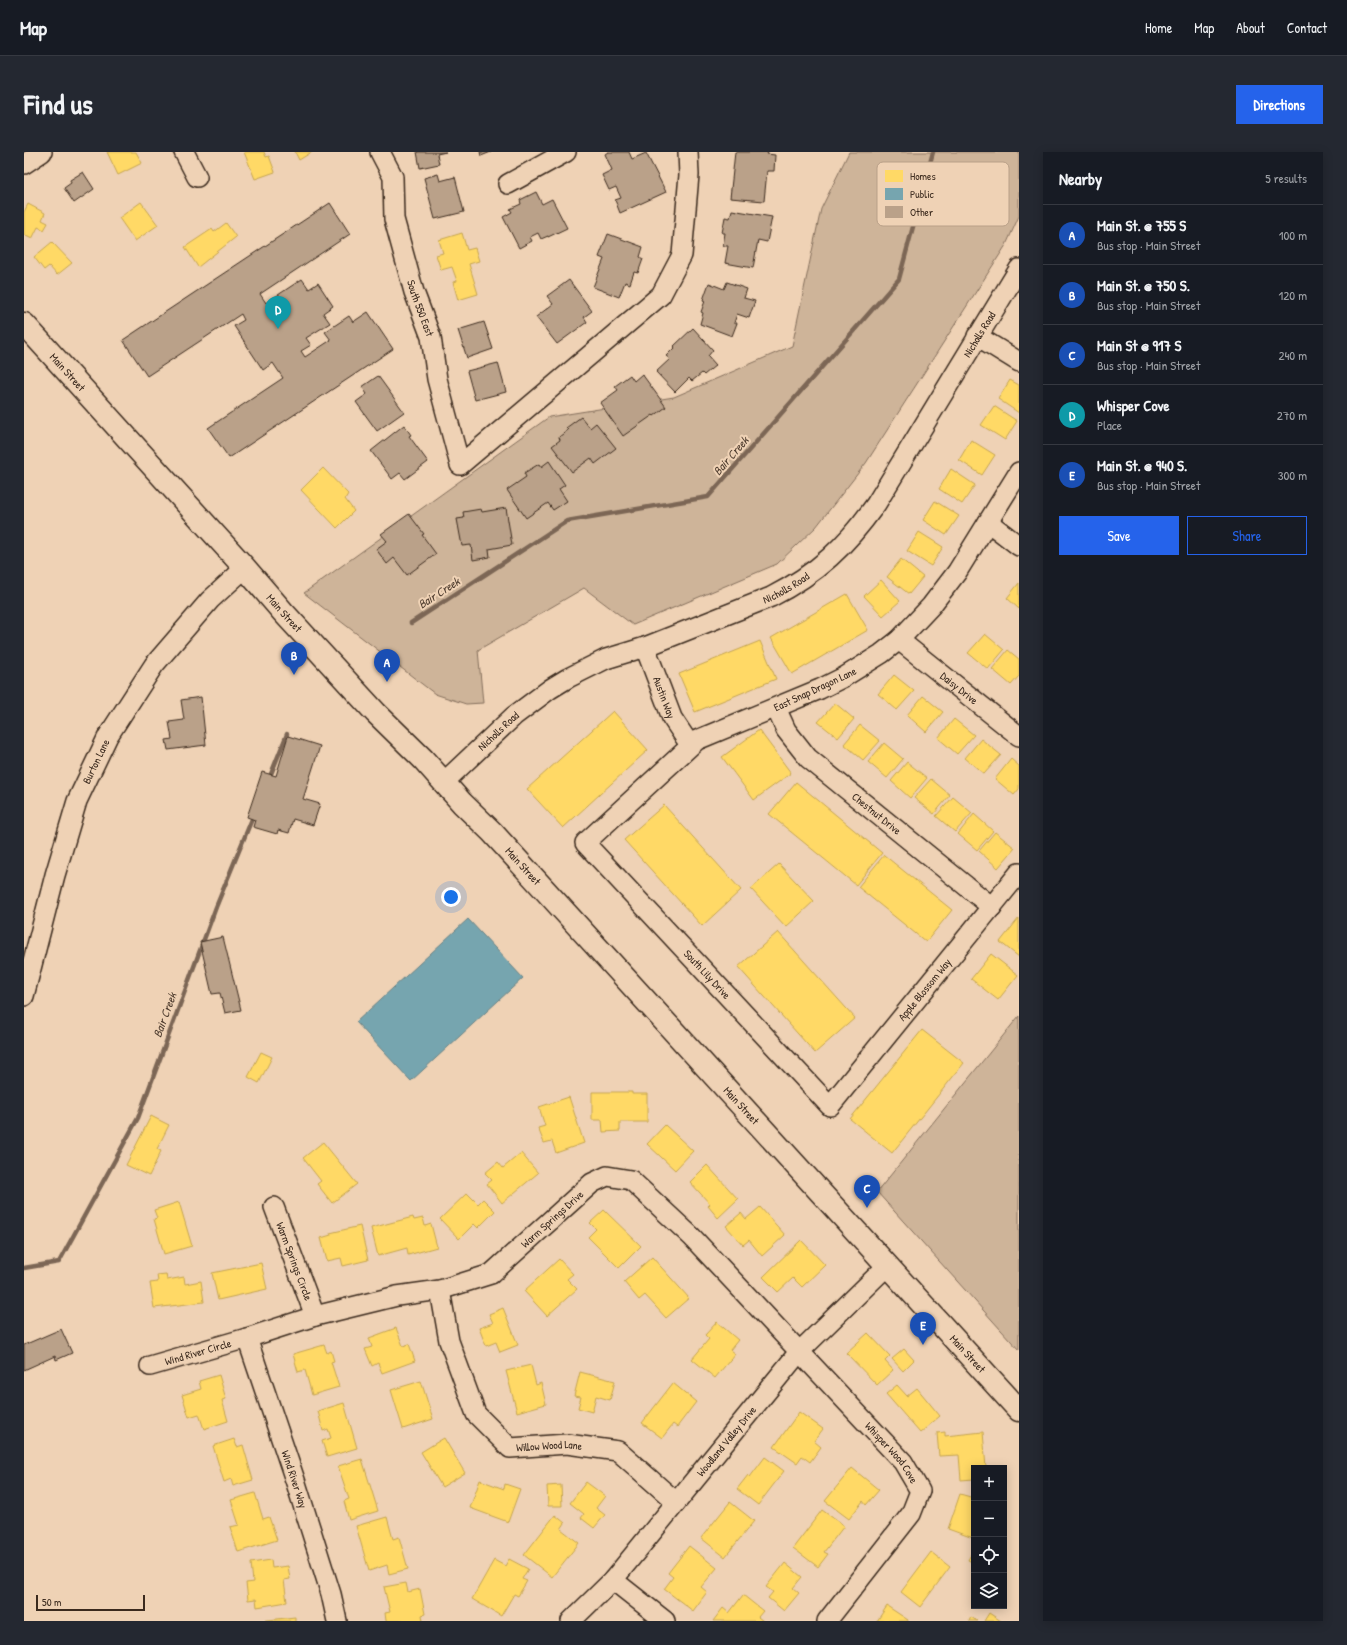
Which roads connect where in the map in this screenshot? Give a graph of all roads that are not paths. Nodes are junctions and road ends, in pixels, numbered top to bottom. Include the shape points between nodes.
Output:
1 (42, 152) edge
2 (184, 152) edge
3 (380, 152) edge
4 (566, 152) edge
5 (688, 152) edge
6 (24, 164) edge
7 (197, 177) dead end
8 (508, 184) dead end
9 (1019, 270) edge
10 (24, 324) edge
11 (977, 336) junction
12 (1019, 362) edge
13 (1019, 472) edge
14 (988, 522) junction
15 (1019, 546) edge
16 (245, 568) junction
17 (899, 640) junction
18 (645, 647) junction
19 (776, 708) junction
20 (1019, 736) edge
21 (690, 745) junction
22 (443, 783) junction
23 (585, 843) joint
24 (1019, 873) edge
25 (992, 907) junction
26 (24, 996) edge
27 (830, 1106) joint
28 (274, 1207) dead end
29 (887, 1266) junction
30 (440, 1290) junction
31 (315, 1316) junction
32 (247, 1338) junction
33 (799, 1352) junction
34 (150, 1366) dead end
35 (1019, 1410) edge
36 (676, 1502) junction
37 (612, 1580) junction
38 (336, 1621) edge
39 (571, 1621) edge
40 (665, 1621) edge
41 (827, 1621) edge

1 - 6 street
2 - 7 street
3 - 5 street, South 550 East via 393,177 394,219 414,292 431,337 437,379 460,465 661,295 682,255 689,175
4 - 8 street
9 - 11 street, Nicholls Road
10 - 16 main road, Main Street
11 - 12 street
11 - 18 street, Nicholls Road via 876,504 850,538 821,566 771,597
13 - 14 street, East Snap Dragon Lane
14 - 15 street
14 - 17 street, East Snap Dragon Lane via 946,587
16 - 22 main road, Main Street
16 - 26 street, Burton Lane via 210,600 154,665 108,736 77,801
17 - 19 street, East Snap Dragon Lane via 844,677
17 - 20 street, Daisy Drive
18 - 21 street, Austin Way via 672,718
18 - 22 street, Nicholls Road via 606,659 550,689 514,716
19 - 21 street, East Snap Dragon Lane via 708,734
19 - 25 street, Chestnut Drive via 786,730 808,758
21 - 23 street, East Snap Dragon Lane
22 - 29 main road, Main Street via 492,832
23 - 27 street, South Lily Drive
24 - 25 street, Apple Blossom Way
25 - 27 street, Apple Blossom Way
28 - 31 street, Warm Springs Circle
29 - 33 street, Woodland Valley Drive
29 - 35 main road, Main Street
30 - 31 street, Warm Springs Drive via 397,1296
30 - 33 street, Warm Springs Drive via 491,1274 592,1183 607,1176 631,1180 692,1237
30 - 36 street, Willow Wood Lane via 448,1341 476,1414 510,1448 567,1444 618,1451
31 - 32 street, Warm Springs Drive
32 - 34 street, Wind River Circle
32 - 38 street, Wind River Way via 331,1594
33 - 36 street, Woodland Valley Drive
33 - 41 street, Whisper Wood Cove via 903,1462 920,1491 911,1514
36 - 37 street, Woodland Valley Drive
37 - 39 street, Woodland Valley Drive
37 - 40 street

